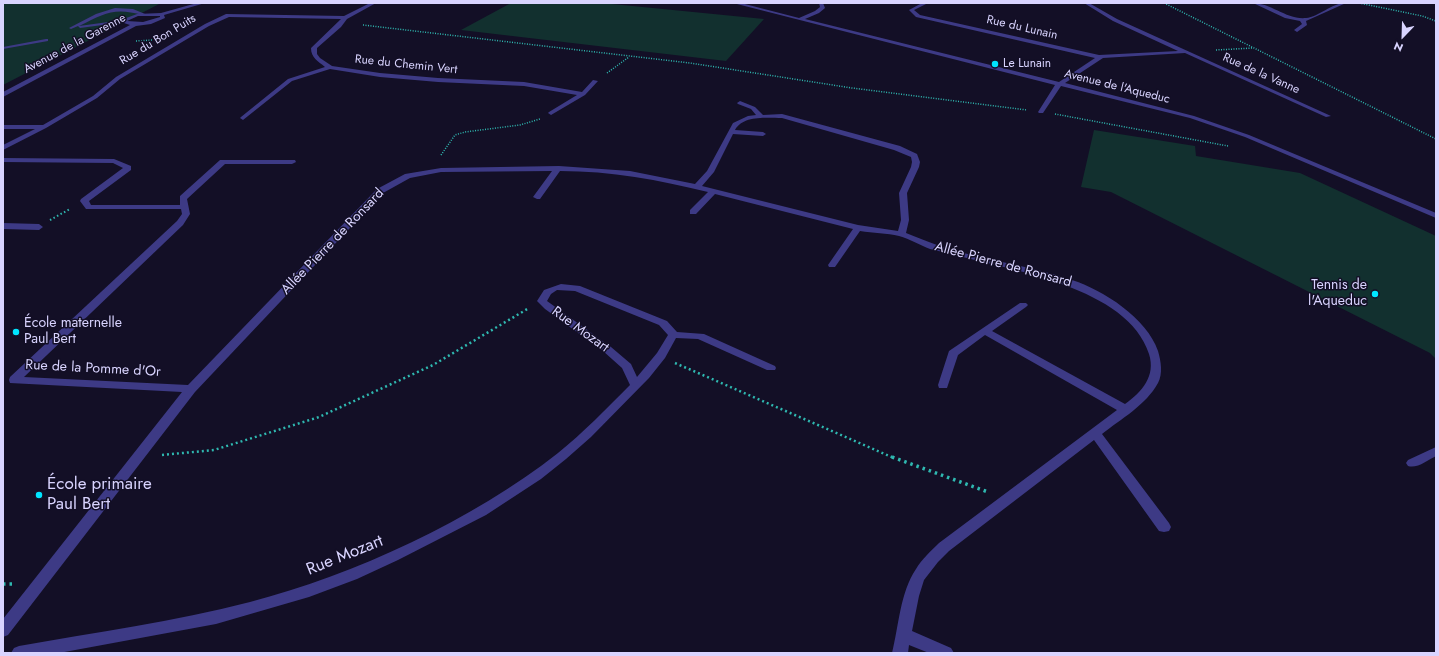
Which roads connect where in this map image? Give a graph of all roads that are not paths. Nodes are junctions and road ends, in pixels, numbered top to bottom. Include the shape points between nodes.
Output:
1 (203, 3) edge
2 (374, 3) edge
3 (735, 3) edge
4 (821, 3) edge
5 (926, 3) edge
6 (1086, 3) edge
7 (1255, 3) edge
8 (1344, 3) edge
9 (143, 14) junction
10 (161, 14) junction
11 (800, 19) junction
12 (343, 20) junction
13 (1302, 20) junction
14 (123, 21) junction
15 (136, 24) junction
16 (71, 28) junction
17 (1297, 30) dead end
18 (91, 32) dead end
19 (46, 40) dead end
20 (3, 48) edge
21 (1186, 52) junction
22 (1099, 57) junction
23 (330, 67) junction
24 (595, 81) road end
25 (1060, 84) junction
26 (583, 94) junction
27 (3, 95) edge
28 (740, 102) dead end
29 (1040, 112) road end
30 (551, 113) road end
31 (760, 115) junction
32 (1328, 116) dead end
33 (243, 118) dead end
34 (3, 127) edge
35 (44, 128) junction
36 (730, 132) junction
37 (763, 134) dead end
38 (3, 148) edge
39 (3, 160) edge
40 (292, 162) dead end
41 (559, 168) junction
42 (697, 187) junction
43 (714, 191) junction
44 (537, 197) dead end
45 (184, 207) junction
46 (693, 212) dead end
47 (1436, 216) edge
48 (3, 226) edge
49 (39, 227) road end
50 (858, 228) junction
51 (901, 234) junction
52 (832, 265) dead end
53 (1023, 305) dead end
54 (985, 331) junction
55 (673, 335) junction
56 (771, 368) dead end
57 (943, 384) dead end
58 (635, 385) junction
59 (191, 389) junction
60 (1126, 410) junction
61 (1095, 433) junction
62 (1436, 450) edge
63 (1412, 463) dead end
64 (1164, 527) dead end
65 (3, 630) edge
66 (904, 635) junction
67 (19, 653) edge
68 (900, 653) edge
69 (946, 653) edge

1 - 10 street
2 - 12 street, Rue du Chemin Vert
3 - 11 street, Avenue de l'Aqueduc
4 - 11 street via 823,7 820,10
5 - 22 street, Rue du Lunain via 911,10 918,16
6 - 21 street, Rue de la Vanne via 1116,20
7 - 13 street via 1287,17
8 - 13 street via 1311,19
9 - 10 street
9 - 14 street via 127,17
9 - 16 lane via 136,10 110,9
10 - 15 street via 163,16 156,20
11 - 25 street, Avenue de l'Aqueduc
12 - 23 street, Rue du Chemin Vert via 314,48 314,54 318,59
12 - 35 street, Rue du Bon Puits via 228,15 118,78 95,97
13 - 17 street via 1305,24
14 - 15 street
14 - 16 lane
15 - 27 street, Avenue de la Garenne
16 - 18 lane
19 - 20 lane
21 - 22 street, Rue de la Vanne
21 - 32 street, Rue de la Vanne
22 - 25 street
23 - 26 street, Rue du Chemin Vert via 402,78 524,84
23 - 33 street via 290,80
24 - 26 street
25 - 29 street
25 - 47 street, Avenue de l'Aqueduc via 1223,127
26 - 30 street
28 - 31 street via 753,108
31 - 36 street via 741,119
31 - 51 street via 793,118 897,148 914,156 915,167 903,193 905,220
34 - 35 street
35 - 38 street, Rue du Bon Puits
36 - 37 street
36 - 42 street via 710,172
39 - 45 street via 114,161 128,168 84,201 89,208
40 - 45 street, Rue de la Pomme d'Or via 223,162 183,198
41 - 42 street, Allée Pierre de Ronsard via 630,173
41 - 44 street
41 - 59 street, Allée Pierre de Ronsard via 441,170 408,176 393,183 380,191
42 - 43 street, Allée Pierre de Ronsard
43 - 46 street
43 - 50 street, Allée Pierre de Ronsard
45 - 59 street, Rue de la Pomme d'Or via 186,214 180,223 14,380
48 - 49 street
50 - 51 street, Allée Pierre de Ronsard
50 - 52 street
51 - 60 street, Allée Pierre de Ronsard via 934,247 1069,282 1090,290 1124,312 1148,339 1156,366 1155,377 1149,388
53 - 54 street
54 - 57 street via 953,354
54 - 60 street
55 - 56 street via 700,336
55 - 58 street, Rue Mozart via 660,357
55 - 58 street, Rue Mozart via 663,323 577,288 563,286 550,289 544,294 542,301 548,307 627,366
58 - 67 street, Rue Mozart via 575,446 539,475 488,508 357,572 282,600 206,619
59 - 65 street, Allée Pierre de Ronsard
60 - 61 street, Allée Pierre de Ronsard
61 - 64 street
61 - 66 street, Allée Pierre de Ronsard via 944,547 919,577 912,594
62 - 63 street
66 - 68 street, Allée Pierre de Ronsard
66 - 69 street

